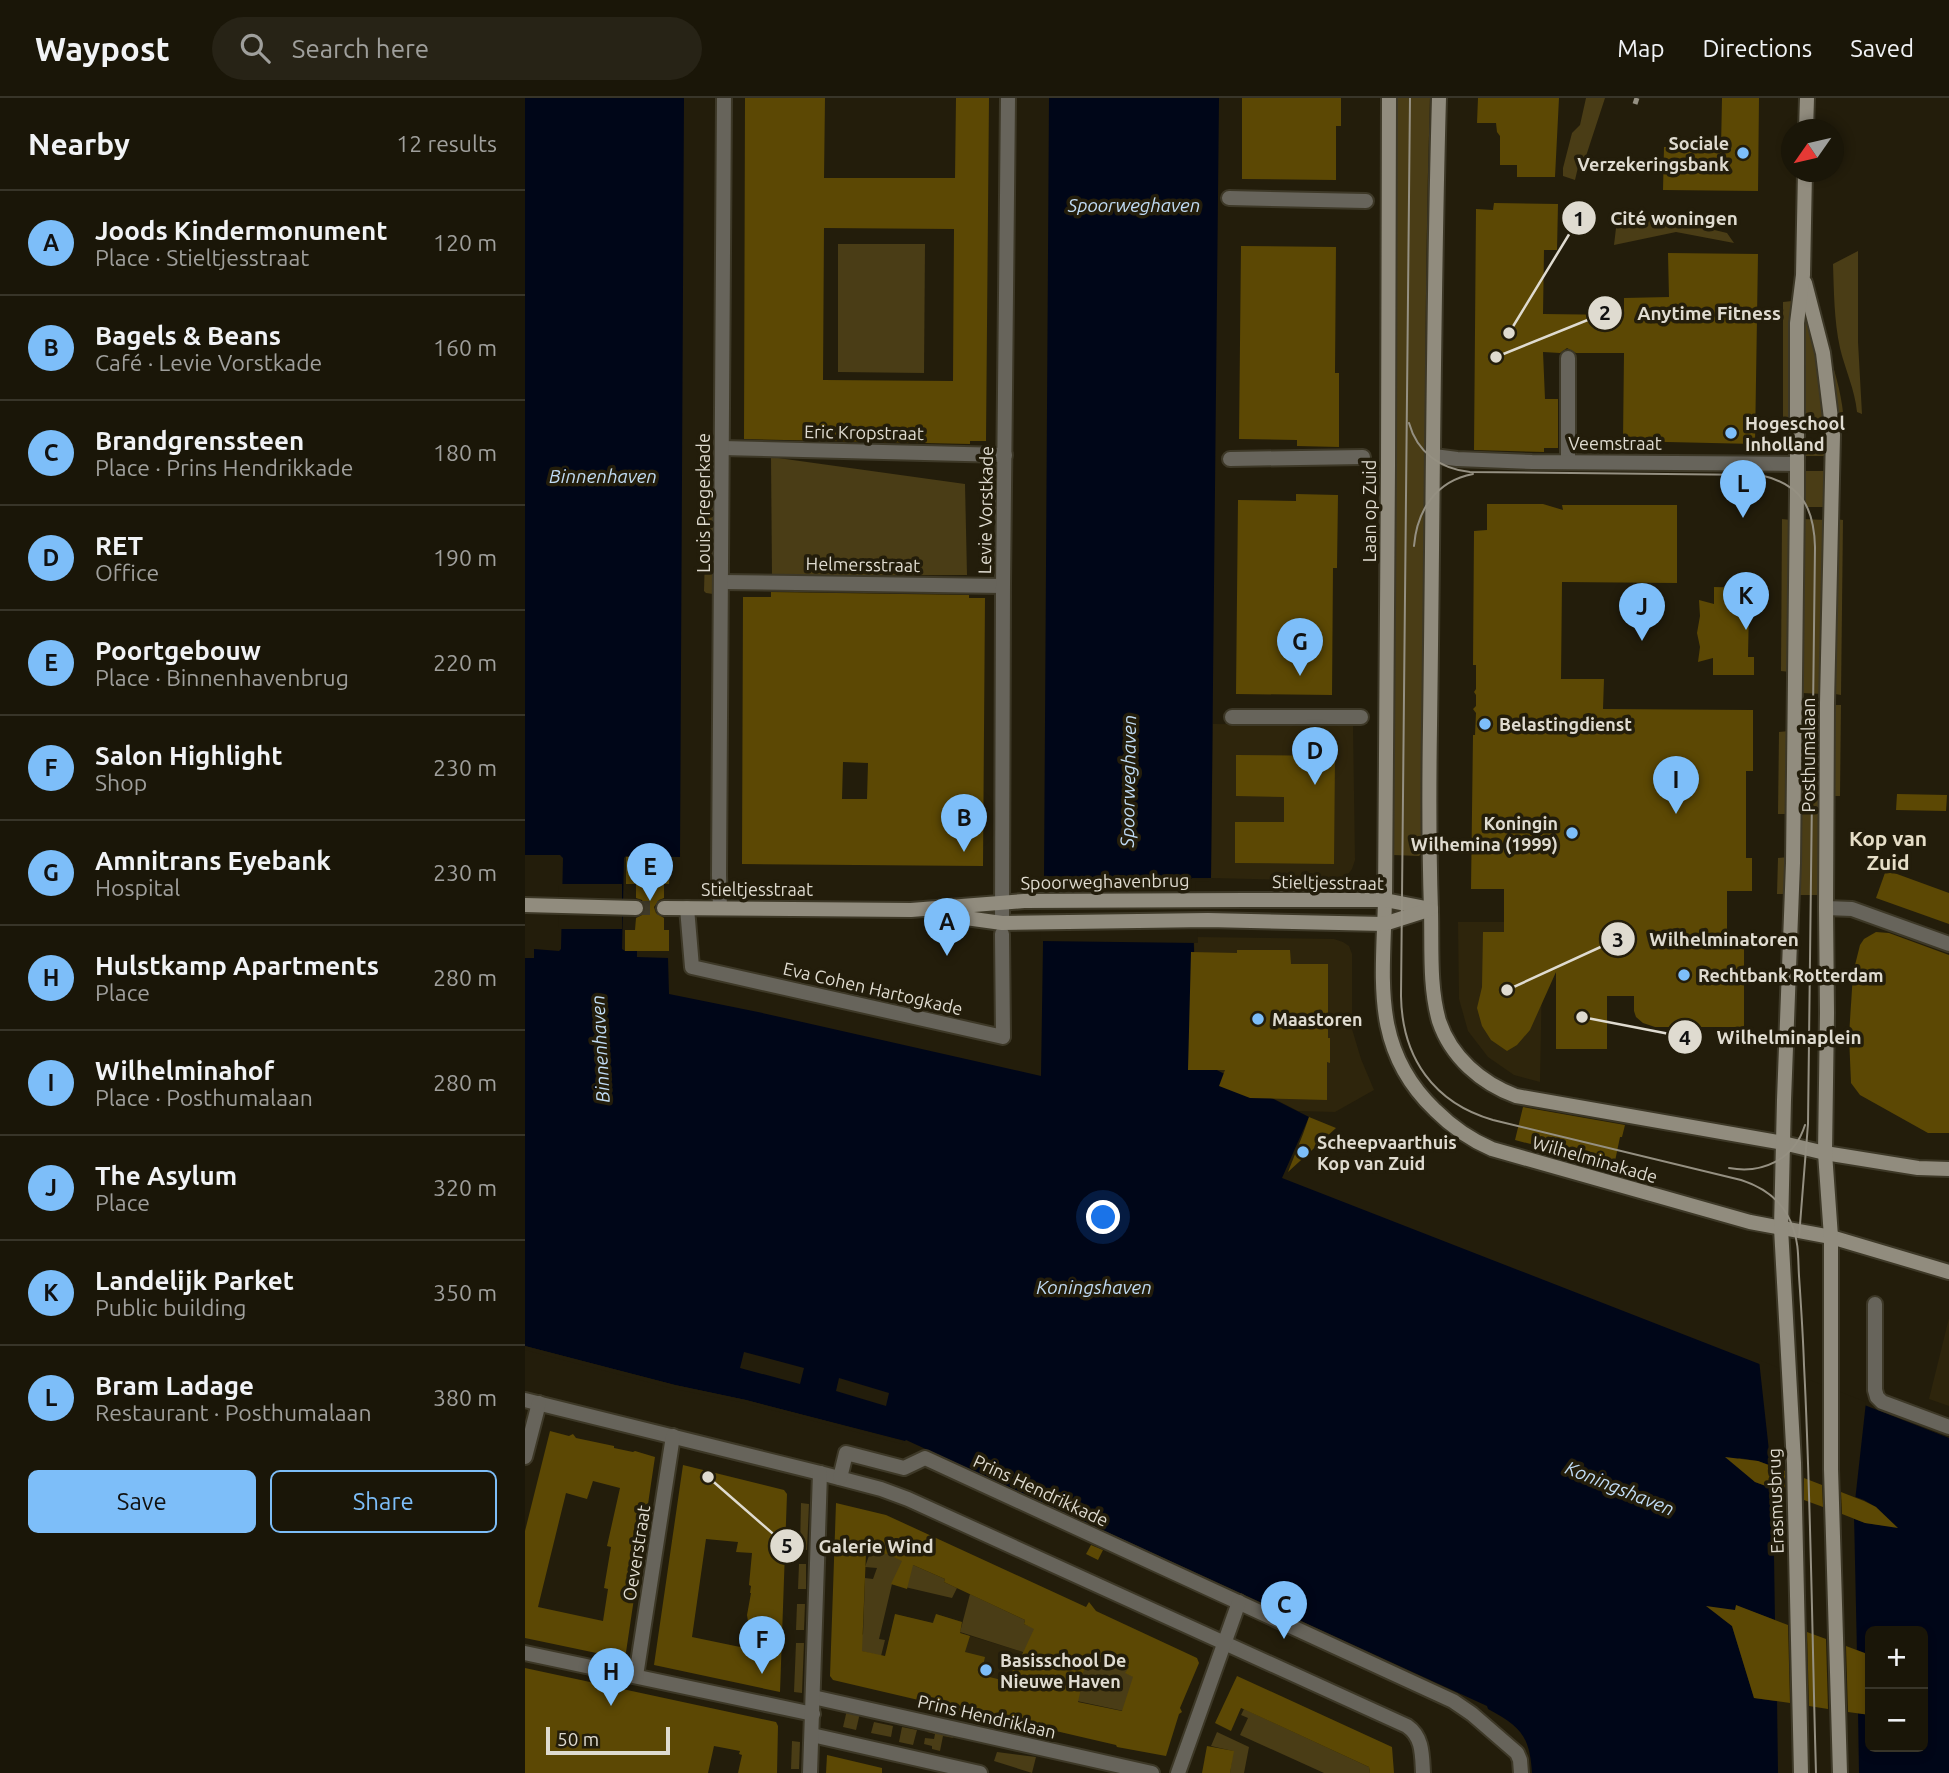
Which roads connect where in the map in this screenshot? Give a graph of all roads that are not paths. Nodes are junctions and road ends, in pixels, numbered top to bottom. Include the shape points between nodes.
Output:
1 (724, 98) edge
2 (1008, 98) edge
3 (1389, 98) edge
4 (1439, 98) edge
5 (1807, 98) edge
6 (1806, 119) edge
7 (1805, 182) edge
8 (1229, 198) dead end
9 (1366, 201) dead end
10 (1803, 275) junction
11 (1568, 358) dead end
12 (722, 448) junction
13 (1005, 455) junction
14 (1363, 457) dead end
15 (1434, 457) junction
16 (1230, 459) dead end
17 (1568, 462) junction
18 (1797, 464) junction
19 (722, 582) junction
20 (1003, 586) junction
21 (1232, 716) dead end
22 (1361, 717) dead end
23 (1209, 900) joint
24 (1385, 900) junction
25 (1001, 902) junction
26 (525, 905) edge
27 (629, 907) tunnel mouth
28 (664, 908) tunnel mouth
29 (687, 908) junction
30 (720, 908) junction
31 (1826, 908) junction
32 (1431, 909) junction
33 (911, 910) junction
34 (1384, 923) junction
35 (1002, 929) junction
36 (1949, 944) edge
37 (1783, 1143) junction
38 (1825, 1153) junction
39 (1949, 1169) edge
40 (1781, 1228) junction
41 (1831, 1237) junction
42 (1949, 1272) edge
43 (1875, 1304) dead end
44 (532, 1401) edge
45 (1949, 1427) edge
46 (673, 1436) junction
47 (525, 1457) edge
48 (820, 1473) junction
49 (839, 1478) junction
50 (1239, 1602) junction
51 (1224, 1642) junction
52 (525, 1653) edge
53 (636, 1676) junction
54 (813, 1697) junction
55 (813, 1714) junction
56 (812, 1735) junction
57 (810, 1773) edge
58 (980, 1773) edge
59 (1152, 1773) edge
60 (1178, 1773) edge
61 (1423, 1773) edge
62 (1521, 1773) edge
63 (1801, 1773) edge
64 (1840, 1773) edge

1 - 12 street, Louis Pregerkade
2 - 13 street, Levie Vorstkade
3 - 24 main road, Laan op Zuid
4 - 15 main road
5 - 6 main road
7 - 10 main road, Posthumalaan
8 - 9 street
10 - 18 main road, Posthumalaan via 1797,323
10 - 31 main road, Posthumalaan via 1823,353 1833,439
11 - 17 street
12 - 13 street, Eric Kropstraat
12 - 19 street, Louis Pregerkade
13 - 20 street, Levie Vorstkade
14 - 16 street
15 - 17 street, Veemstraat
15 - 32 main road
17 - 18 street, Veemstraat
18 - 37 main road, Posthumalaan via 1793,863
19 - 20 street, Helmersstraat
19 - 30 street, Louis Pregerkade
20 - 25 street, Levie Vorstkade
21 - 22 street
23 - 24 main road, Stieltjesstraat
23 - 25 main road, Spoorweghavenbrug
24 - 32 main road, Stieltjesstraat
24 - 34 main road, Laan op Zuid
25 - 33 main road, Stieltjesstraat
25 - 35 street, Levie Vorstkade
26 - 27 main road
28 - 29 main road, Stieltjesstraat
29 - 30 main road, Stieltjesstraat
29 - 35 street, Eva Cohen Hartogkade via 692,967 1003,1037
30 - 33 main road, Stieltjesstraat
31 - 36 street via 1852,909
31 - 38 main road, Posthumalaan
32 - 34 main road
32 - 37 main road via 1439,1020 1455,1051 1486,1081 1516,1096
33 - 35 main road, Stieltjesstraat
34 - 35 main road via 1208,920 1024,923
34 - 40 main road, Wilhelminakade via 1390,1040 1408,1079 1449,1123 1484,1145 1514,1156
37 - 38 main road
37 - 40 main road, Posthumalaan
38 - 39 main road
38 - 41 main road, Posthumalaan
40 - 41 main road, Wilhelminakade
40 - 63 main road, Erasmusbrug via 1794,1463
41 - 42 main road, Wilhelminakade
41 - 64 main road via 1831,1469
43 - 45 street via 1877,1396 1882,1402
44 - 46 street
44 - 47 street
46 - 48 street
46 - 53 street, Oeverstraat
48 - 49 street
48 - 54 street
49 - 50 street, Prins Hendrikkade via 846,1453 904,1468 925,1458
49 - 51 street via 908,1499
50 - 51 street
50 - 62 street, Prins Hendrikkade via 1465,1709 1519,1756
51 - 60 street
51 - 61 street via 1413,1730 1421,1746
52 - 53 street
53 - 55 street
54 - 55 street
54 - 59 street, Prins Hendriklaan
55 - 56 street
56 - 57 street
56 - 58 street

